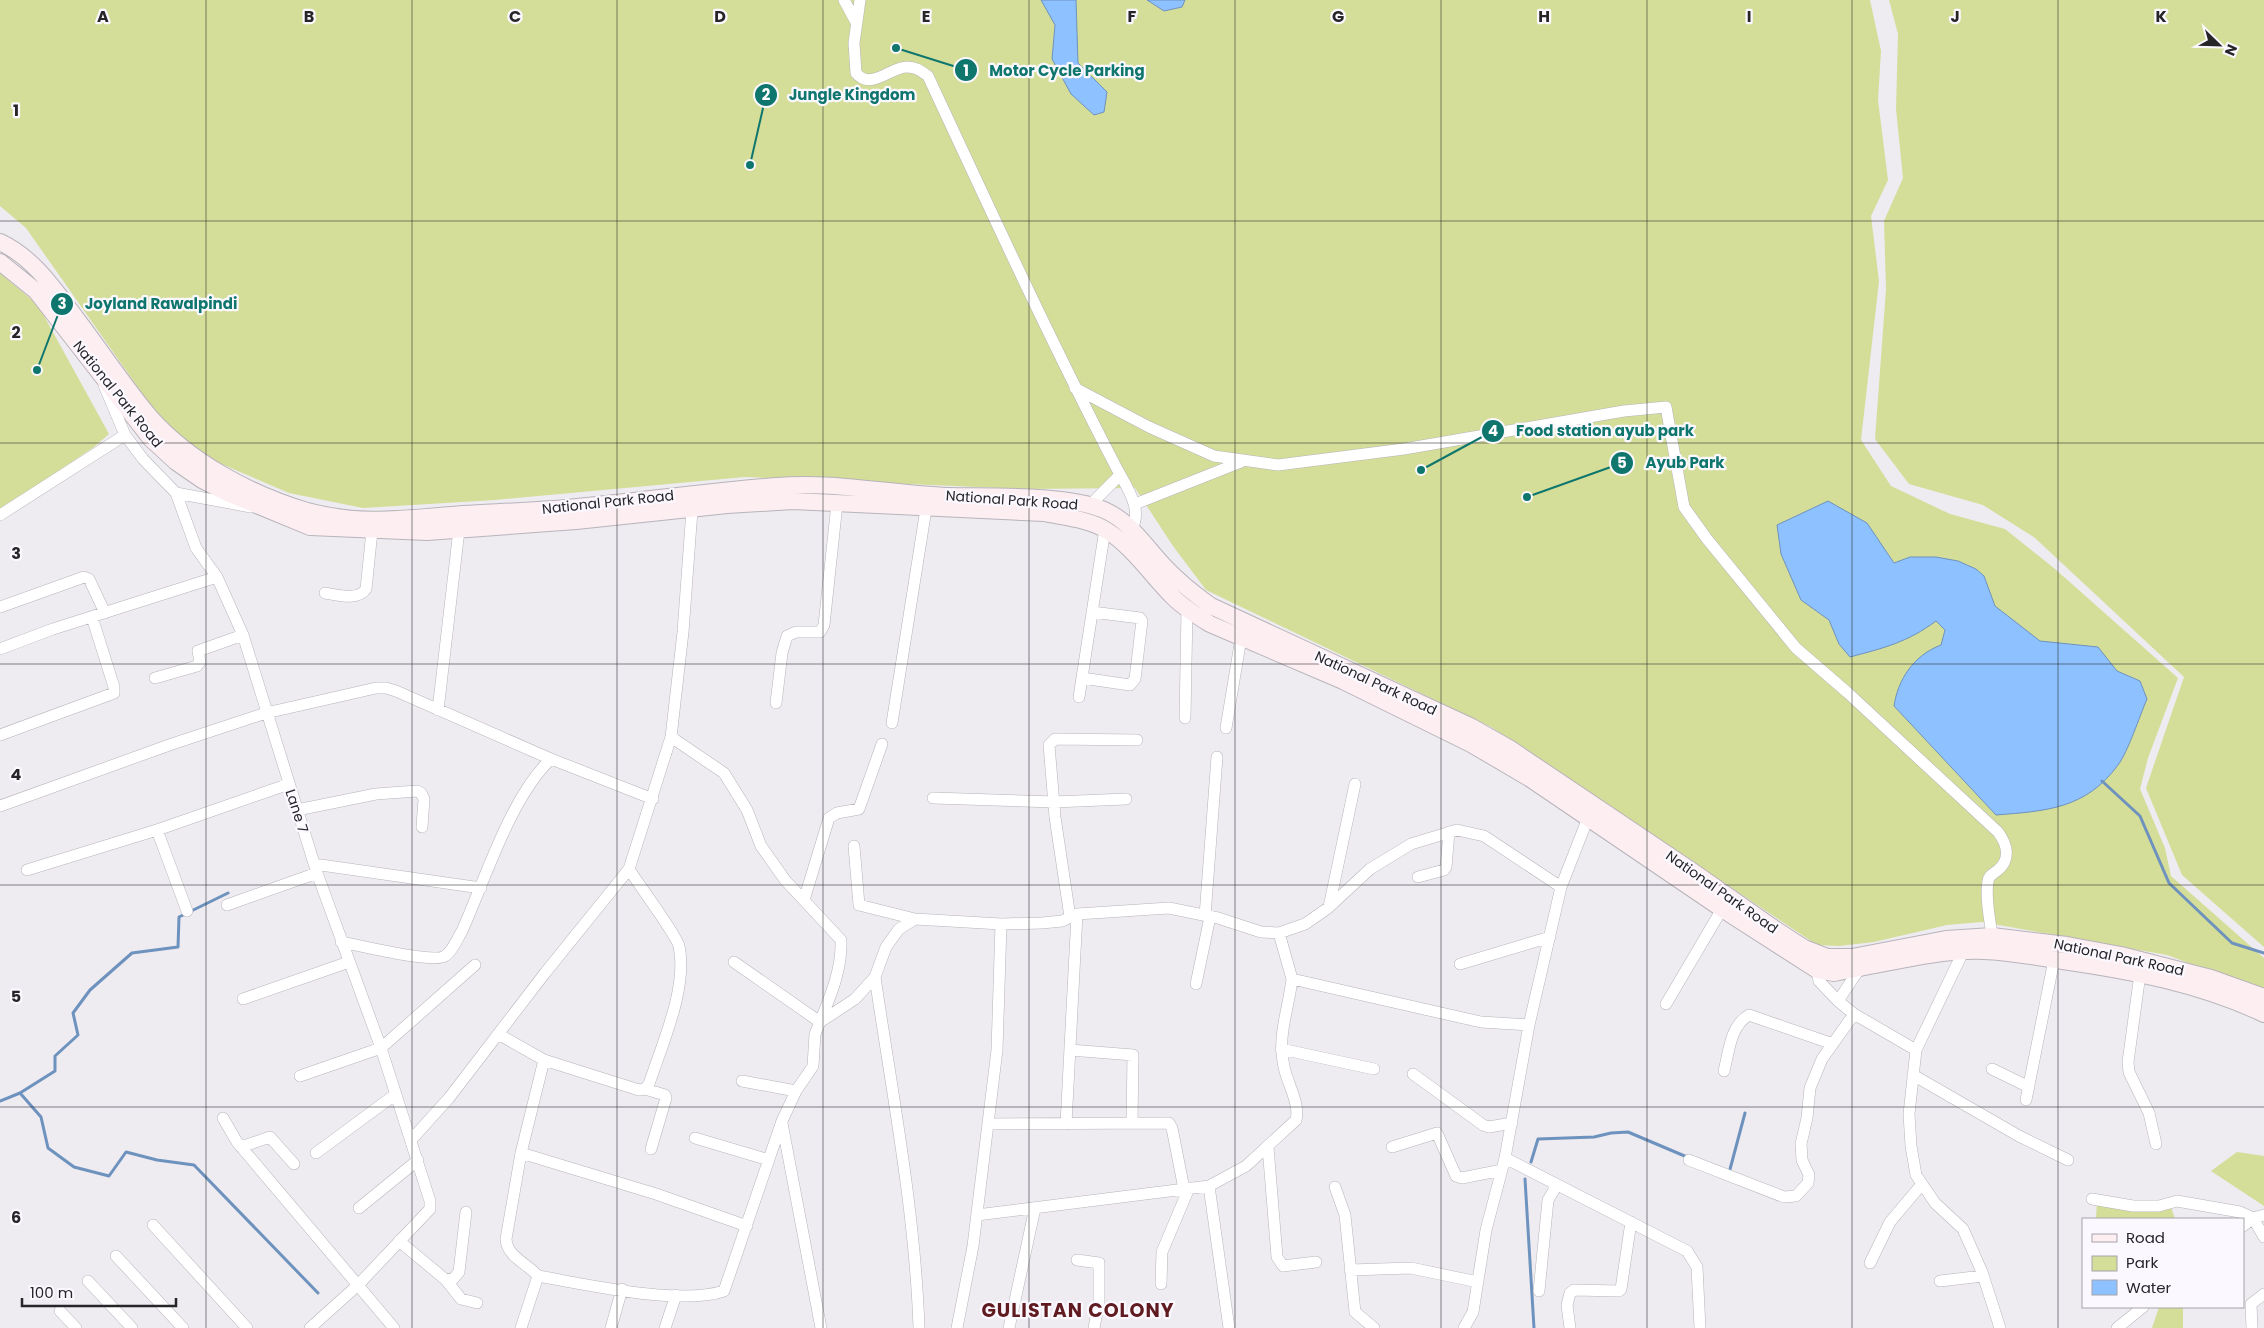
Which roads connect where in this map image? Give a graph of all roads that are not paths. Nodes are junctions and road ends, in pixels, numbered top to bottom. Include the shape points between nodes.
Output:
1 (844, 0) edge
2 (860, 0) edge
3 (856, 22) junction
4 (0, 242) edge
5 (0, 262) edge
6 (101, 376) junction
7 (1075, 388) junction
8 (1097, 401) junction
9 (1088, 413) junction
10 (125, 435) junction
11 (1241, 462) junction
12 (1120, 475) junction
13 (176, 493) junction
14 (837, 504) junction
15 (1136, 504) junction
16 (1090, 505) junction
17 (260, 508) junction
18 (926, 509) junction
19 (692, 510) junction
20 (0, 515) edge
21 (398, 526) junction
22 (1105, 529) junction
23 (1132, 529) junction
24 (459, 530) junction
25 (372, 531) junction
26 (1121, 542) junction
27 (218, 576) junction
28 (325, 594) dead end
29 (0, 607) edge
30 (1187, 609) junction
31 (1092, 612) junction
32 (105, 613) junction
33 (92, 617) junction
34 (242, 635) junction
35 (1241, 638) junction
36 (0, 649) edge
37 (156, 678) dead end
38 (1082, 678) junction
39 (1079, 697) dead end
40 (776, 703) dead end
41 (438, 710) junction
42 (266, 713) junction
43 (1185, 718) dead end
44 (892, 723) dead end
45 (1451, 726) junction
46 (1226, 728) dead end
47 (0, 735) edge
48 (671, 737) junction
49 (1137, 740) dead end
50 (882, 744) dead end
51 (1217, 757) dead end
52 (551, 759) junction
53 (289, 784) junction
54 (1355, 784) dead end
55 (933, 798) dead end
56 (653, 799) junction
57 (1126, 799) dead end
58 (1054, 802) junction
59 (0, 806) edge
60 (297, 810) junction
61 (1588, 818) junction
62 (422, 827) dead end
63 (157, 830) junction
64 (1449, 832) junction
65 (854, 846) dead end
66 (316, 868) junction
67 (629, 869) junction
68 (27, 870) dead end
69 (1418, 877) dead end
70 (1561, 887) junction
71 (481, 888) junction
72 (1706, 889) junction
73 (804, 900) junction
74 (227, 905) dead end
75 (1329, 908) junction
76 (1722, 909) junction
77 (186, 911) dead end
78 (1074, 915) junction
79 (1207, 916) junction
80 (915, 919) junction
81 (1001, 924) junction
82 (1279, 934) junction
83 (1992, 936) junction
84 (1550, 937) junction
85 (341, 942) junction
86 (1963, 952) junction
87 (2054, 960) junction
88 (349, 962) junction
89 (734, 962) dead end
90 (1460, 964) dead end
91 (475, 965) dead end
92 (1860, 968) junction
93 (1817, 970) junction
94 (2140, 974) junction
95 (875, 977) junction
96 (1292, 979) junction
97 (1196, 984) dead end
98 (2264, 997) edge
99 (243, 999) dead end
100 (1838, 1001) junction
101 (1666, 1004) dead end
102 (1854, 1014) junction
103 (2264, 1014) edge
104 (820, 1022) junction
105 (1529, 1025) junction
106 (498, 1034) junction
107 (1833, 1044) junction
108 (381, 1048) junction
109 (1280, 1049) junction
110 (1070, 1050) junction
111 (1916, 1050) junction
112 (544, 1060) junction
113 (1374, 1069) dead end
114 (1992, 1069) dead end
115 (1724, 1072) dead end
116 (1413, 1074) dead end
117 (1913, 1075) junction
118 (300, 1076) dead end
119 (742, 1081) dead end
120 (2028, 1087) junction
121 (645, 1089) junction
122 (796, 1091) junction
123 (396, 1094) junction
124 (2026, 1100) dead end
125 (223, 1118) dead end
126 (782, 1121) junction
127 (1512, 1123) junction
128 (989, 1124) junction
129 (1066, 1124) junction
130 (1132, 1124) junction
131 (412, 1138) junction
132 (695, 1138) dead end
133 (2156, 1144) dead end
134 (241, 1147) junction
135 (1268, 1147) junction
136 (1392, 1147) dead end
137 (651, 1149) dead end
138 (316, 1153) dead end
139 (521, 1153) junction
140 (1505, 1158) junction
141 (418, 1160) junction
142 (769, 1160) junction
143 (1689, 1160) dead end
144 (2068, 1160) dead end
145 (294, 1164) dead end
146 (1502, 1170) junction
147 (1922, 1184) junction
148 (1557, 1185) junction
149 (1209, 1186) junction
150 (1335, 1187) dead end
151 (1186, 1189) junction
152 (2092, 1200) dead end
153 (359, 1208) dead end
154 (1035, 1208) junction
155 (466, 1212) dead end
156 (2264, 1214) edge
157 (977, 1215) junction
158 (2253, 1218) junction
159 (1631, 1222) junction
160 (153, 1225) dead end
161 (2244, 1225) edge
162 (747, 1226) junction
163 (2264, 1236) edge
164 (399, 1241) junction
165 (116, 1256) dead end
166 (1077, 1260) dead end
167 (1316, 1262) dead end
168 (1870, 1263) dead end
169 (1350, 1270) junction
170 (538, 1276) junction
171 (1983, 1276) junction
172 (446, 1280) junction
173 (88, 1281) dead end
174 (1940, 1281) dead end
175 (1478, 1282) junction
176 (1161, 1284) dead end
177 (358, 1285) junction
178 (622, 1289) junction
179 (1539, 1290) dead end
180 (2264, 1294) edge
181 (676, 1296) junction
182 (477, 1303) dead end
183 (2142, 1308) edge
184 (60, 1311) dead end
185 (1473, 1312) junction
186 (76, 1328) edge
187 (132, 1328) edge
188 (183, 1328) edge
189 (247, 1328) edge
190 (310, 1328) edge
191 (394, 1328) edge
192 (521, 1328) edge
193 (612, 1328) edge
194 (665, 1328) edge
195 (821, 1328) edge
196 (919, 1328) edge
197 (957, 1328) edge
198 (1009, 1328) edge
199 (1094, 1328) edge
200 (1229, 1328) edge
201 (1374, 1328) edge
202 (1464, 1328) edge
203 (1473, 1328) edge
204 (1570, 1328) edge
205 (1700, 1328) edge
206 (2000, 1328) edge
207 (2117, 1328) edge
208 (2252, 1328) edge

1 - 3 street
2 - 3 street
3 - 7 street via 854,69 859,77 873,80 905,67 917,68 928,76
4 - 21 main road, National Park Road via 37,268 151,418 197,459 259,494 305,510
5 - 6 main road, National Park Road via 36,291
6 - 10 street, Lane 7
6 - 17 main road, National Park Road via 151,439 176,462 202,480
7 - 8 street
7 - 9 street
8 - 9 street
8 - 11 street via 1214,456
9 - 12 street
10 - 13 street, Lane 7
10 - 20 street
11 - 15 street
11 - 83 street via 1278,466 1404,450 1624,411 1666,407 1684,507 1706,539 1796,648 2004,840 2006,855 2003,864 1989,877 1988,883
12 - 15 street
12 - 16 street
13 - 17 street
13 - 27 street, Lane 7 via 196,548
14 - 18 main road, National Park Road
14 - 19 main road, National Park Road via 793,501
14 - 40 street via 824,625 820,632 796,632 787,636
15 - 23 street
16 - 21 main road, National Park Road via 1040,499 783,485
16 - 23 main road, National Park Road via 1108,512
17 - 25 main road, National Park Road via 310,527
18 - 22 main road, National Park Road via 1044,513
18 - 44 street
19 - 24 main road, National Park Road
19 - 48 street
21 - 24 main road, National Park Road
21 - 25 main road, National Park Road
22 - 26 main road, National Park Road
22 - 31 street
23 - 26 street
23 - 45 main road, National Park Road via 1170,572 1210,606
24 - 41 street
25 - 28 street via 363,594
26 - 30 main road, National Park Road
27 - 32 street
27 - 34 street, Lane 7
29 - 32 street via 84,577 89,579
30 - 35 main road, National Park Road
30 - 43 street
31 - 38 street
31 - 38 street via 1140,618 1142,621 1135,679 1130,685
32 - 33 street
33 - 36 street
33 - 47 street via 114,692
34 - 37 street via 198,651 200,662 197,666
34 - 42 street, Lane 7
35 - 45 main road, National Park Road
35 - 46 street
38 - 39 street
41 - 42 street via 381,688
41 - 52 street
42 - 53 street, Lane 7
42 - 59 street
45 - 61 main road, National Park Road
45 - 72 main road, National Park Road via 1509,748
48 - 56 street
48 - 73 street via 724,773 747,810 761,846
49 - 58 street via 1050,741
50 - 73 street via 858,809 837,813 830,818
51 - 79 street
52 - 56 street
52 - 71 street via 539,770 517,808
53 - 60 street, Lane 7
53 - 63 street
54 - 75 street
55 - 58 street
56 - 67 street
57 - 58 street
58 - 78 street
60 - 62 street via 376,794 417,791 424,799
60 - 66 street, Lane 7
61 - 70 street
61 - 72 main road, National Park Road
63 - 68 street
63 - 77 street
64 - 69 street via 1444,870
64 - 70 street via 1457,830 1484,836
64 - 75 street via 1411,844 1370,869
65 - 80 street via 859,905
66 - 71 street
66 - 74 street
66 - 85 street, Lane 7
67 - 106 street
67 - 121 street via 679,945 678,993
70 - 84 street
71 - 85 street via 462,931 444,957 397,953
72 - 76 main road, National Park Road
72 - 83 main road, National Park Road via 1804,948 1827,957 1852,957 1946,939
73 - 104 street via 841,940 842,955 835,984
75 - 82 street via 1305,924
76 - 93 main road, National Park Road
76 - 101 street
78 - 79 street via 1168,908
78 - 81 street via 1056,921
78 - 110 street
79 - 82 street
79 - 97 street
80 - 81 street
80 - 95 street via 898,929 886,947
81 - 128 street via 997,1050
82 - 96 street
83 - 98 main road, National Park Road via 2121,955 2211,978
84 - 90 street
84 - 105 street
85 - 88 street, Lane 7
86 - 87 main road, National Park Road via 1984,951
86 - 92 main road, National Park Road
86 - 111 street
87 - 94 main road, National Park Road
87 - 120 street
88 - 99 street
88 - 108 street, Lane 7
89 - 104 street
91 - 108 street
92 - 93 main road, National Park Road via 1834,973
92 - 100 street
93 - 100 street via 1819,981
94 - 103 main road, National Park Road via 2237,1001
94 - 133 street via 2128,1062 2129,1072 2149,1114
95 - 104 street via 855,999
95 - 196 street via 905,1180
96 - 105 street via 1481,1022
96 - 109 street
100 - 102 street
102 - 107 street
102 - 111 street
104 - 122 street via 815,1034 813,1066
105 - 127 street
106 - 112 street
106 - 131 street via 449,1098
107 - 115 street via 1750,1015 1742,1019 1735,1030
107 - 143 street via 1822,1059 1810,1088 1801,1144 1808,1183 1796,1196 1784,1197
108 - 118 street
108 - 123 street, Lane 7
109 - 113 street
109 - 135 street via 1298,1114 1296,1120
110 - 129 street
110 - 130 street via 1133,1055
111 - 117 street
112 - 121 street
112 - 139 street
114 - 120 street
116 - 127 street via 1484,1125
117 - 144 street via 2019,1136
117 - 147 street via 1909,1114 1911,1146 1916,1175
119 - 122 street
120 - 124 street
121 - 137 street via 666,1098
122 - 126 street
123 - 131 street, Lane 7
123 - 138 street
125 - 134 street
126 - 142 street
126 - 195 street
127 - 140 street
128 - 129 street
128 - 157 street
129 - 130 street
130 - 151 street via 1170,1123
131 - 141 street, Lane 7
132 - 142 street
134 - 145 street via 270,1137
134 - 177 street
135 - 149 street via 1246,1166
135 - 167 street via 1277,1257 1283,1266
136 - 146 street via 1437,1133 1456,1176 1462,1178
139 - 162 street
139 - 170 street via 506,1247
140 - 146 street
140 - 148 street
141 - 153 street
141 - 164 street, Lane 7 via 430,1209
142 - 162 street
146 - 175 street via 1486,1230
147 - 168 street via 1890,1222
147 - 171 street via 1935,1202 1963,1229
148 - 159 street
148 - 179 street via 1548,1200
149 - 151 street
149 - 200 street
150 - 169 street via 1345,1215
151 - 154 street
151 - 176 street via 1162,1252
152 - 158 street via 2133,1206 2159,1206 2177,1201 2240,1212
154 - 157 street
154 - 198 street
155 - 172 street via 459,1272
156 - 158 street
157 - 197 street
158 - 161 street
158 - 163 street
159 - 204 street via 1621,1289 1574,1290 1570,1293 1567,1305
159 - 205 street via 1687,1251 1697,1267
160 - 189 street
162 - 181 street via 724,1291
164 - 172 street
164 - 177 street
165 - 188 street
166 - 199 street via 1100,1263 1099,1302
169 - 175 street via 1411,1268
169 - 201 street via 1355,1312
170 - 178 street
170 - 192 street
171 - 174 street
171 - 206 street
172 - 182 street via 461,1299
173 - 187 street
175 - 185 street
177 - 190 street
177 - 191 street
178 - 181 street
178 - 193 street
180 - 208 street via 2251,1304
181 - 194 street
183 - 207 street
184 - 186 street
185 - 202 street
185 - 203 street

